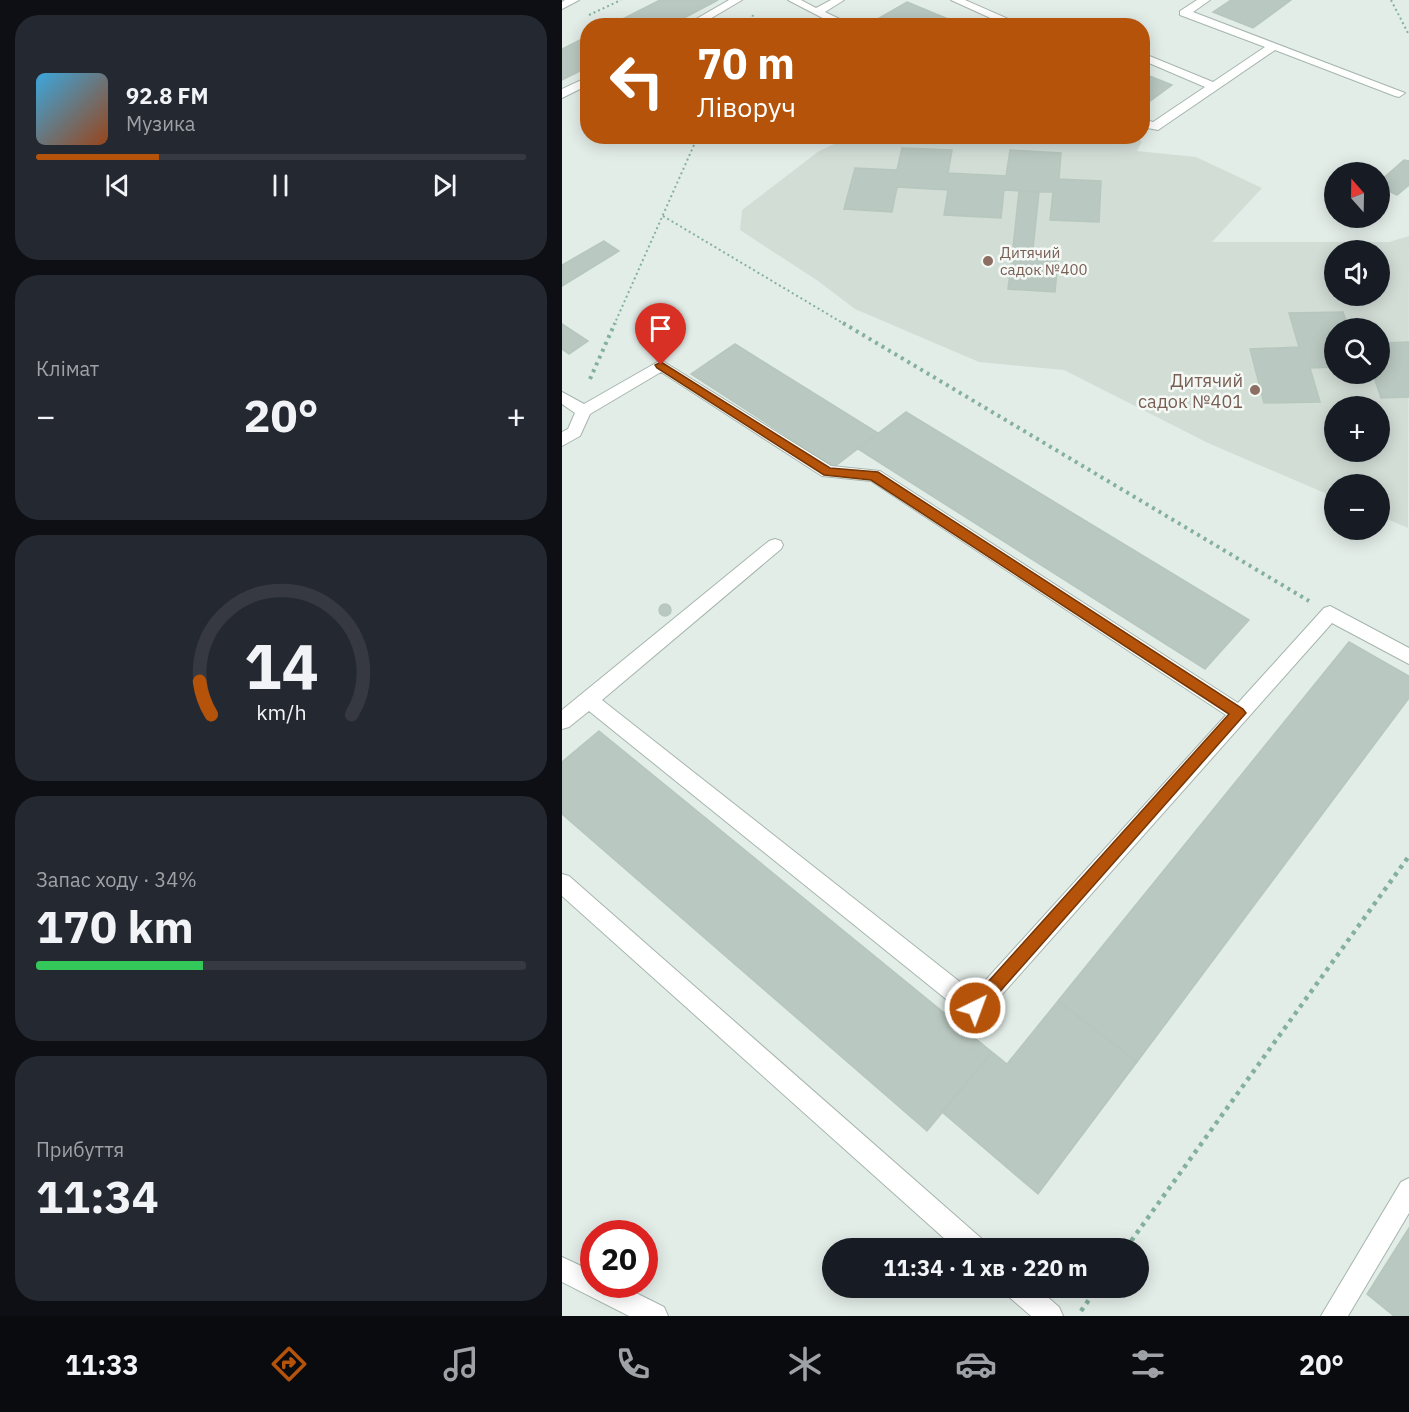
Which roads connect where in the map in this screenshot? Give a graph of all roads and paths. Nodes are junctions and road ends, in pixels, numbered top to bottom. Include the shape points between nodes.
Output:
1 (574, 0) edge
2 (737, 0) edge
3 (793, 0) edge
4 (839, 0) edge
5 (956, 0) edge
6 (1205, 0) edge
7 (1391, 0) edge
8 (562, 6) edge
9 (816, 12) junction
10 (704, 18) edge
11 (830, 18) edge
12 (1000, 18) edge
13 (1408, 35) edge
14 (1274, 46) junction
15 (1150, 59) edge
16 (580, 84) edge
17 (1214, 87) junction
18 (1405, 92) edge
19 (562, 94) edge
20 (1150, 126) edge
21 (694, 144) edge
22 (663, 216) junction
23 (562, 397) edge
24 (581, 409) junction
25 (562, 440) edge
26 (775, 545) dead end
27 (1330, 613) junction
28 (1408, 657) edge
29 (589, 700) junction
30 (1238, 713) junction
31 (562, 721) edge
32 (1408, 856) edge
33 (562, 884) edge
34 (1408, 1190) edge
35 (962, 1238) edge
36 (1133, 1238) edge
37 (562, 1269) edge
38 (1030, 1298) edge
39 (1090, 1298) edge
40 (655, 1316) edge
41 (1050, 1316) edge
42 (1077, 1316) edge
43 (1334, 1316) edge

1 - 8 street
2 - 10 street
3 - 9 street
4 - 9 street
5 - 12 street
6 - 14 street via 1184,13
7 - 13 path
9 - 11 street
14 - 17 street
14 - 18 street
15 - 17 street
16 - 19 street
17 - 20 street via 1154,128
21 - 22 path
22 - 24 path
22 - 27 path
23 - 24 street
24 - 25 street via 574,432
24 - 30 street via 661,365 828,472 874,476
26 - 29 street
27 - 28 street
27 - 30 street
29 - 30 street via 975,1008
29 - 31 street
32 - 36 path
33 - 35 street
34 - 43 street
37 - 40 street
38 - 41 street
39 - 42 path

